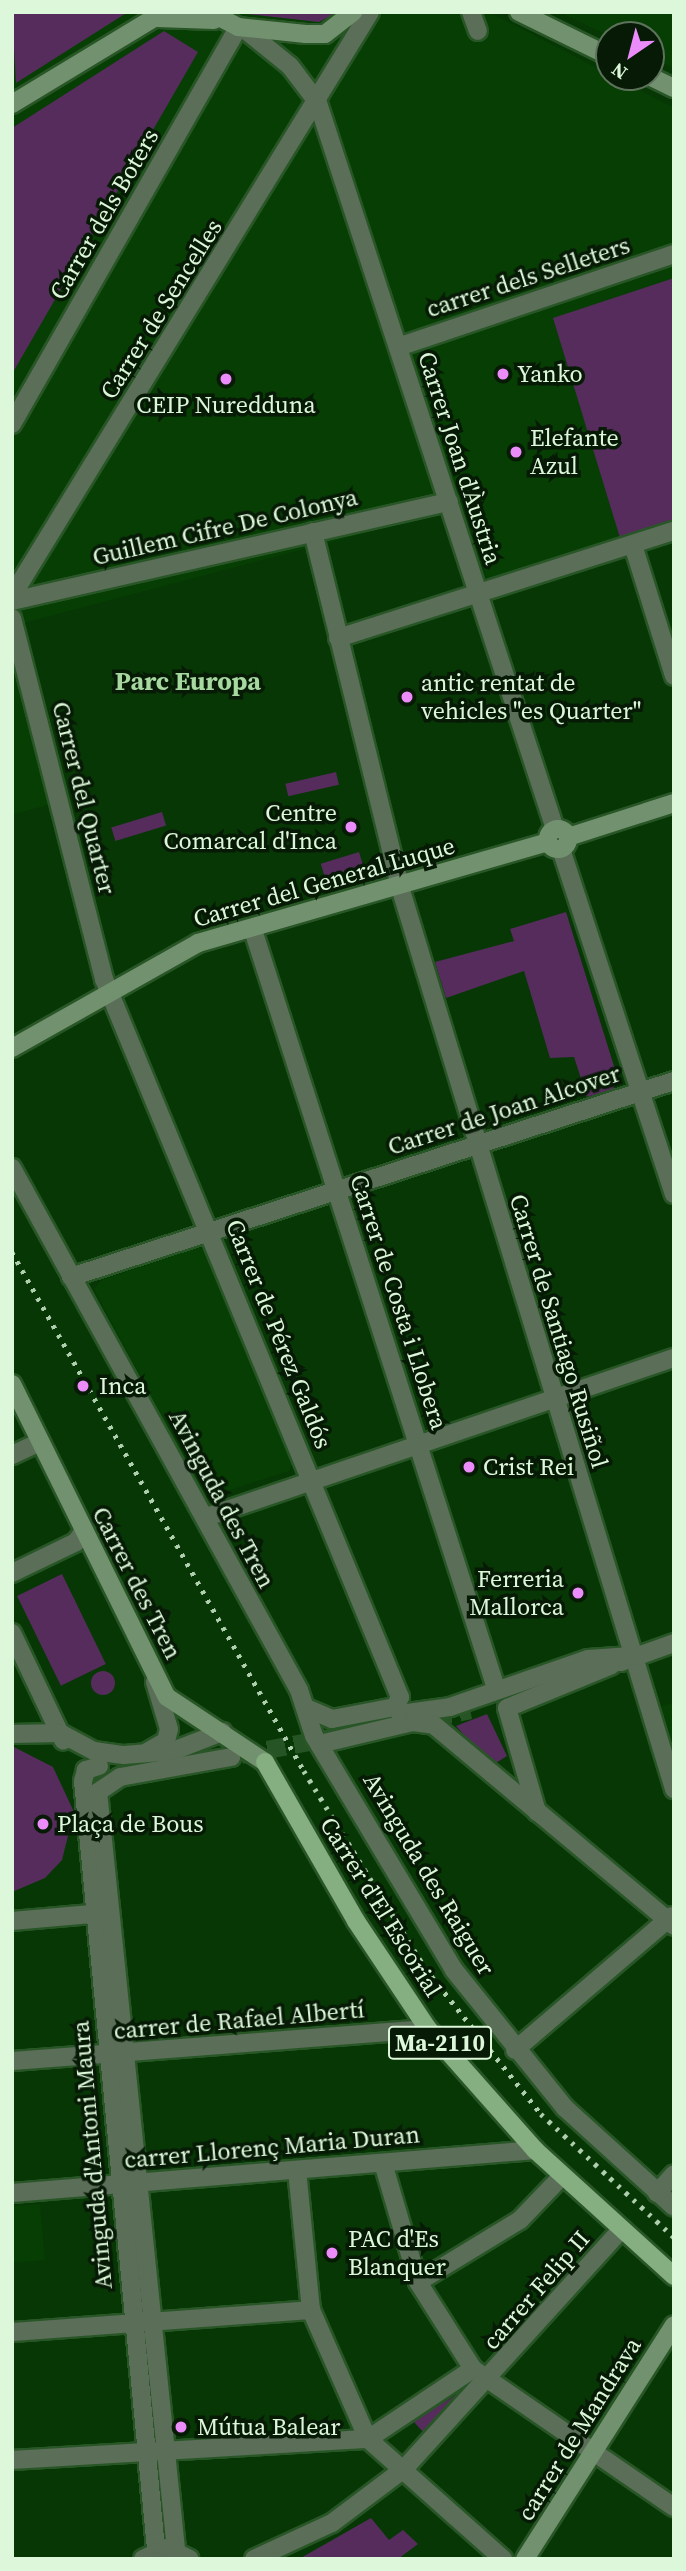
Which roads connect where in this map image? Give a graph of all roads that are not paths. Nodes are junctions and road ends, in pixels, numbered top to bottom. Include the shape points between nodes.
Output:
1 (354, 12) edge
2 (370, 12) edge
3 (471, 12) edge
4 (519, 12) edge
5 (161, 15) edge
6 (212, 16) edge
7 (241, 28) junction
8 (478, 31) dead end
9 (350, 47) junction
10 (595, 49) edge
11 (318, 103) junction
12 (12, 104) edge
13 (674, 254) edge
14 (398, 347) junction
15 (12, 424) edge
16 (449, 502) junction
17 (674, 531) edge
18 (313, 532) junction
19 (633, 545) junction
20 (479, 593) junction
21 (12, 598) edge
22 (12, 618) edge
23 (338, 638) junction
24 (674, 676) edge
25 (674, 803) edge
26 (558, 839) junction
27 (400, 887) junction
28 (253, 930) junction
29 (111, 990) junction
30 (12, 1048) edge
31 (674, 1081) edge
32 (640, 1092) junction
33 (476, 1145) junction
34 (12, 1168) edge
35 (338, 1190) junction
36 (674, 1194) edge
37 (211, 1231) junction
38 (71, 1277) junction
39 (674, 1358) edge
40 (12, 1384) edge
41 (556, 1396) junction
42 (40, 1442) junction
43 (418, 1442) junction
44 (12, 1455) edge
45 (311, 1477) junction
46 (206, 1517) junction
47 (83, 1532) junction
48 (12, 1573) edge
49 (12, 1633) edge
50 (674, 1643) edge
51 (631, 1656) junction
52 (612, 1665) junction
53 (153, 1672) junction
54 (496, 1688) junction
55 (450, 1707) junction
56 (307, 1709) junction
57 (470, 1710) tunnel mouth
58 (438, 1728) junction
59 (222, 1732) junction
60 (51, 1733) junction
61 (12, 1734) edge
62 (327, 1736) junction
63 (516, 1752) junction
64 (142, 1753) junction
65 (265, 1762) joint
66 (99, 1766) junction
67 (492, 1774) junction
68 (674, 1789) edge
69 (537, 1812) junction
70 (101, 1913) junction
71 (12, 1921) edge
72 (671, 1921) edge
73 (428, 2029) junction
74 (515, 2050) junction
75 (125, 2054) junction
76 (107, 2055) junction
77 (12, 2061) edge
78 (536, 2150) junction
79 (383, 2163) junction
80 (297, 2170) junction
81 (674, 2174) edge
82 (562, 2176) junction
83 (140, 2183) junction
84 (117, 2185) junction
85 (12, 2193) edge
86 (657, 2193) junction
87 (674, 2207) edge
88 (620, 2231) junction
89 (674, 2276) edge
90 (418, 2282) junction
91 (311, 2310) junction
92 (153, 2320) junction
93 (132, 2323) junction
94 (674, 2325) edge
95 (12, 2332) edge
96 (473, 2369) junction
97 (489, 2382) junction
98 (369, 2439) junction
99 (166, 2446) junction
100 (146, 2448) junction
101 (594, 2453) junction
102 (12, 2459) edge
103 (404, 2469) junction
104 (674, 2507) edge
105 (150, 2554) edge
106 (183, 2554) edge
107 (254, 2559) edge
108 (503, 2559) edge
109 (525, 2559) edge

1 - 7 main road via 325,34
1 - 9 street, Carrer de Sencelles
2 - 9 street, Carrer de Sencelles
3 - 8 street
4 - 10 main road
5 - 6 main road
5 - 12 main road
6 - 7 main road
7 - 11 street, Carrer Joan d'Àustria via 290,66
7 - 15 street, Carrer dels Boters
9 - 11 street, Carrer de Sencelles
11 - 14 street, Carrer Joan d'Àustria
11 - 21 street, Carrer de Sencelles
13 - 14 street, carrer dels Selleters
14 - 16 street, Carrer Joan d'Àustria
16 - 18 street, Guillem Cifre De Colonya
16 - 20 street, Carrer Joan d'Àustria
17 - 19 street
18 - 21 street, Guillem Cifre De Colonya
18 - 23 street, Carrer de Santiago Rusiñol
19 - 20 street
19 - 24 street
20 - 23 street
20 - 26 street, Carrer Joan d'Àustria
22 - 29 street, Carrer del Quarter
23 - 27 street, Carrer de Santiago Rusiñol
25 - 26 main road, Carrer del General Luque
26 - 27 main road, Carrer del General Luque
26 - 32 street, Carrer Joan d'Àustria
27 - 28 main road, Carrer del General Luque
27 - 33 street, Carrer de Santiago Rusiñol
28 - 29 main road, Carrer del General Luque via 198,943
28 - 35 street, Carrer de Costa i Llobera
29 - 30 main road, Carrer del General Luque
29 - 37 street, Carrer de Pérez Galdós
31 - 32 street, Carrer de Joan Alcover
32 - 33 street, Carrer de Joan Alcover
32 - 36 street, Carrer Joan d'Àustria
33 - 35 street, Carrer de Joan Alcover
33 - 41 street, Carrer de Santiago Rusiñol
34 - 38 street, Avinguda des Tren
35 - 37 street, Carrer de Joan Alcover
35 - 43 street, Carrer de Costa i Llobera
37 - 38 street, Carrer de Joan Alcover
37 - 45 street, Carrer de Pérez Galdós
38 - 46 street, Avinguda des Tren
39 - 41 street
40 - 42 main road, Carrer des Tren / Ma-2110
41 - 43 street
41 - 51 street, Carrer de Santiago Rusiñol
42 - 44 street
42 - 47 main road, Carrer des Tren / Ma-2110
43 - 45 street
43 - 54 street, Carrer de Costa i Llobera
45 - 46 street
45 - 56 street, Carrer de Pérez Galdós via 400,1697 395,1707 332,1720
46 - 56 street, Avinguda des Tren
47 - 48 street via 76,1542
47 - 53 main road, Carrer des Tren / Ma-2110
49 - 60 street
50 - 51 street
51 - 52 street
51 - 54 street via 588,1659
51 - 68 street, Carrer de Santiago Rusiñol
52 - 57 street
52 - 63 street via 511,1703 507,1713
53 - 59 main road, Carrer des Tren / Ma-2110 via 175,1706
53 - 64 street via 169,1734 160,1746
54 - 55 street
55 - 58 street
55 - 62 street
56 - 62 street, Avinguda des Tren via 314,1736
58 - 62 street via 414,1722
58 - 67 street
59 - 64 street via 173,1751
59 - 65 main road, Carrer des Tren / Ma-2110
60 - 61 street
60 - 64 street via 94,1751
60 - 66 street
62 - 74 street, Avinguda des Raiguer via 448,1961
63 - 67 street
63 - 69 street
65 - 73 main road, Carrer d'El Escorial / Ma-2110 via 356,1921
66 - 70 street, Avinguda d'Antoni Maura via 86,1770 83,1782
66 - 70 street, Avinguda d'Antoni Maura via 134,1768 229,1754 120,1777 98,1792
67 - 69 street
69 - 72 street
70 - 71 street
70 - 75 street, Avinguda d'Antoni Maura
70 - 76 street, Avinguda d'Antoni Maura
72 - 74 street
73 - 75 street, carrer de Rafael Albertí
73 - 78 main road, Carrer d'El Escorial / Ma-2110
74 - 86 street, Avinguda des Raiguer via 565,2108
75 - 76 street, carrer de Rafael Albertí
75 - 83 street, Avinguda d'Antoni Maura
76 - 77 street, carrer de Rafael Albertí
76 - 84 street, Avinguda d'Antoni Maura
78 - 79 street, carrer Llorenç Maria Duran
78 - 82 main road, Carrer d'El Escorial / Ma-2110
79 - 80 street, carrer Llorenç Maria Duran
79 - 90 street
80 - 83 street, carrer Llorenç Maria Duran
80 - 91 street
81 - 86 street
82 - 88 main road, Carrer d'El Escorial / Ma-2110
82 - 90 street via 520,2220
83 - 84 street, carrer Llorenç Maria Duran
83 - 92 street, Avinguda d'Antoni Maura
84 - 85 street, carrer Llorenç Maria Duran
84 - 93 street, Avinguda d'Antoni Maura
86 - 87 street, Avinguda des Raiguer
88 - 89 main road, Carrer d'El Escorial / Ma-2110
88 - 97 street, carrer Felip II
90 - 96 street
91 - 92 street
91 - 98 street
92 - 93 street
92 - 99 street, Avinguda d'Antoni Maura
93 - 95 street
93 - 100 street, Avinguda d'Antoni Maura
94 - 101 main road, carrer de Mandrava
96 - 97 street
96 - 98 street
97 - 101 street
97 - 103 street, carrer Felip II
98 - 99 street
98 - 103 street
99 - 100 street
99 - 106 street, Avinguda d'Antoni Maura
100 - 102 street
100 - 105 street, Avinguda d'Antoni Maura
101 - 104 street
101 - 109 main road, carrer de Mandrava
103 - 107 street, carrer Felip II via 332,2523
103 - 108 street
105 - 106 street

